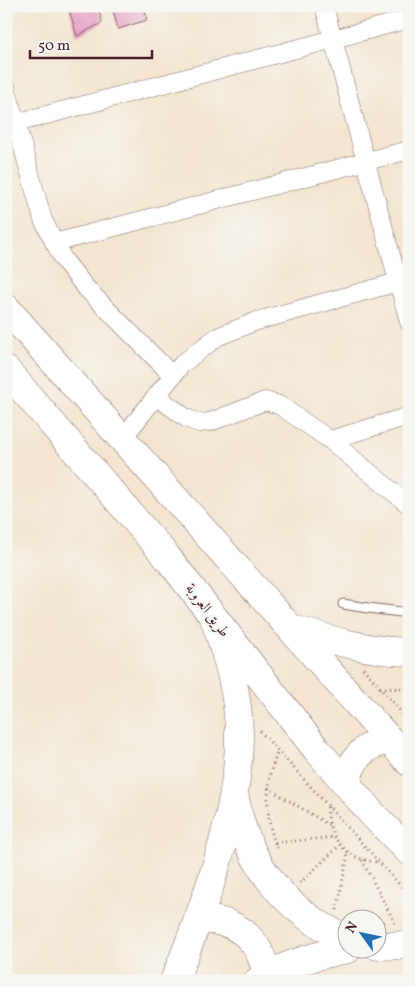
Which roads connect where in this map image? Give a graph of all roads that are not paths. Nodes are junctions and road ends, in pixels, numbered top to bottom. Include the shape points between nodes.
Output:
1 (324, 6) edge
2 (409, 19) edge
3 (333, 39) junction
4 (6, 87) edge
5 (16, 123) junction
6 (409, 150) edge
7 (366, 161) junction
8 (54, 243) junction
9 (403, 281) edge
10 (6, 308) edge
11 (409, 322) edge
12 (6, 370) edge
13 (172, 374) junction
14 (156, 396) junction
15 (409, 416) edge
16 (122, 439) junction
17 (330, 440) junction
18 (409, 505) edge
19 (343, 604) dead end
20 (409, 613) edge
21 (213, 617) junction
22 (290, 628) junction
23 (403, 654) edge
24 (390, 742) junction
25 (409, 762) edge
26 (347, 785) junction
27 (234, 794) junction
28 (409, 851) edge
29 (198, 920) junction
30 (338, 925) edge
31 (388, 946) edge
32 (409, 946) edge
33 (338, 951) edge
34 (262, 978) edge
35 (174, 981) edge

1 - 3 street
2 - 3 street
3 - 5 street
3 - 7 street
4 - 5 street
5 - 8 street via 39,208
6 - 7 street
7 - 8 street
7 - 9 street
8 - 13 street via 86,288
9 - 11 street
9 - 13 street via 230,330 193,354
10 - 16 main road
12 - 21 main road, طريق العروبة via 167,556
13 - 14 street
14 - 16 street
14 - 17 street via 186,418 199,423 210,422 265,401 278,405
15 - 17 street
16 - 22 main road
17 - 18 street
19 - 20 lane
21 - 26 main road, طريق العروبة
21 - 27 main road via 230,667 237,704 238,750
22 - 23 main road
22 - 24 main road
24 - 25 main road
24 - 26 main road via 374,744 360,754 350,768
26 - 28 main road, طريق العروبة
27 - 29 main road
27 - 30 main road via 243,833 273,884 300,912 317,924
29 - 34 main road via 218,920 244,933 257,947 265,966
29 - 35 main road
31 - 32 main road
33 - 34 main road via 307,959

